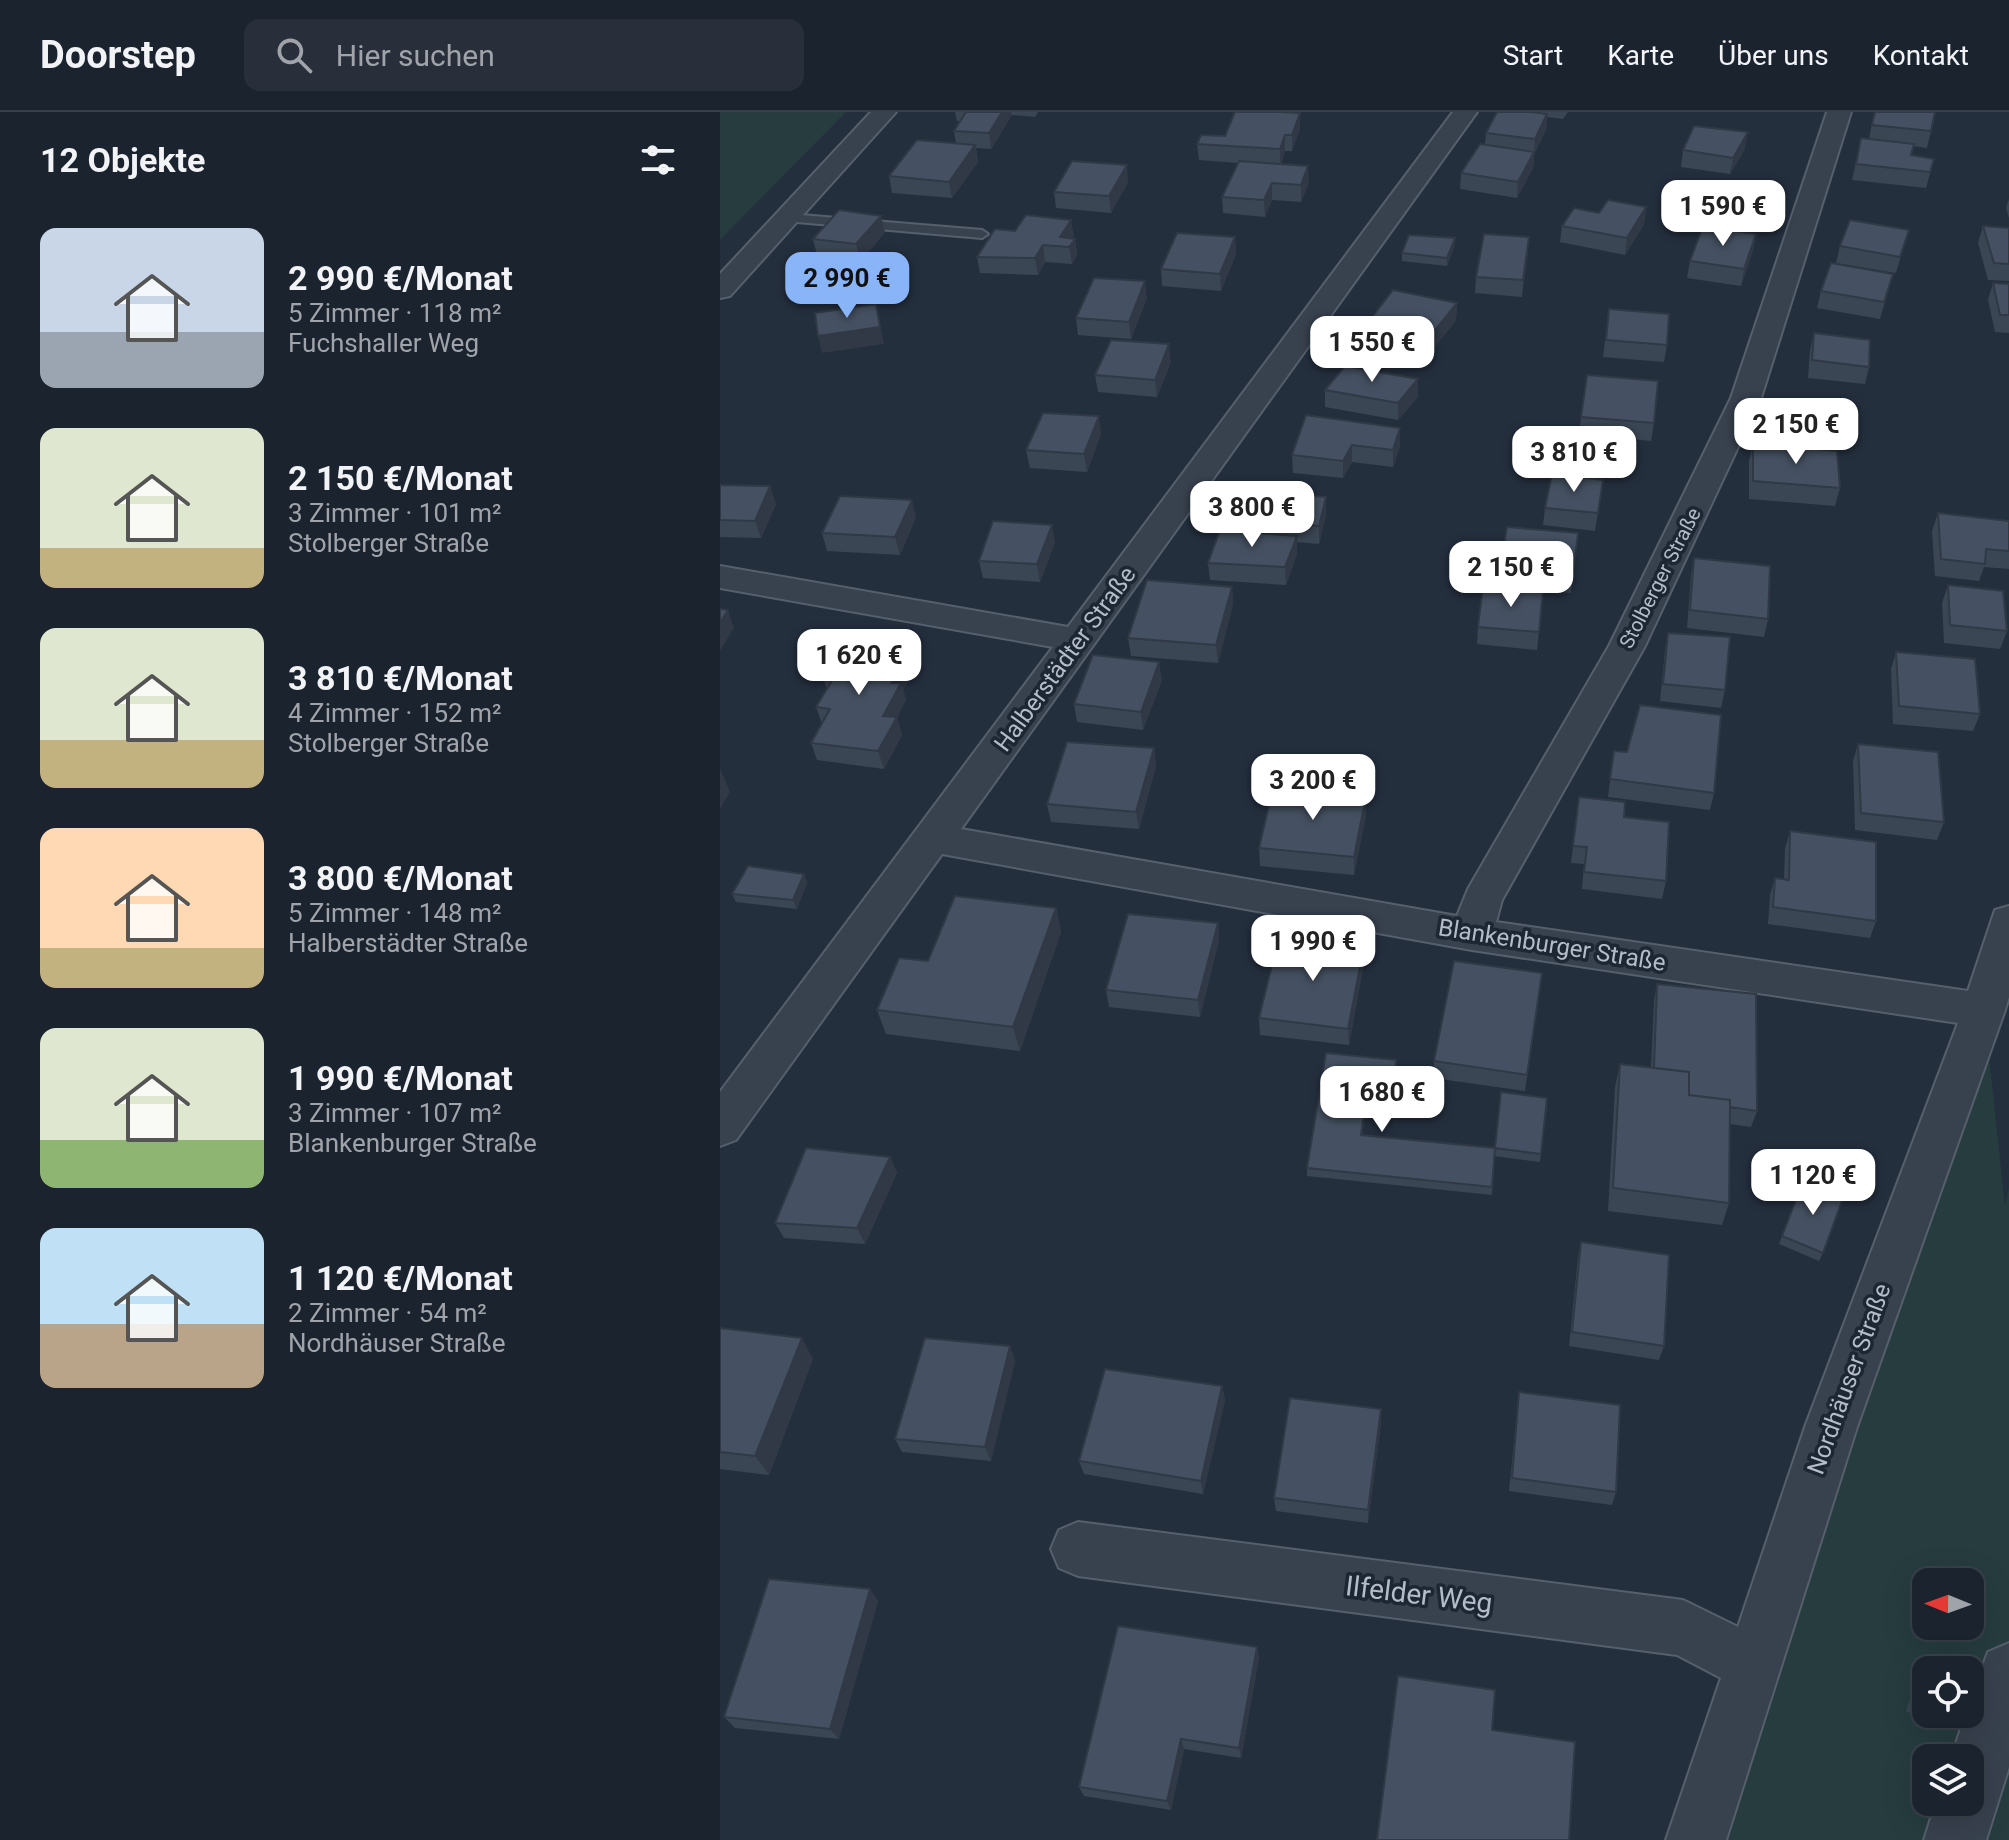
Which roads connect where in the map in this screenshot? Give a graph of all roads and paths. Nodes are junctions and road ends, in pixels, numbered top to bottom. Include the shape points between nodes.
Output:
1 (884, 112) edge
2 (1465, 112) edge
3 (1839, 112) edge
4 (789, 218) junction
5 (982, 234) dead end
6 (720, 290) edge
7 (720, 577) edge
8 (1079, 640) junction
9 (933, 838) junction
10 (2009, 921) edge
11 (1472, 934) junction
12 (1984, 1010) junction
13 (720, 1127) edge
14 (1078, 1549) dead end
15 (1752, 1664) junction
16 (2009, 1673) edge
17 (1984, 1750) edge
18 (1963, 1816) edge
19 (1696, 1840) edge
20 (1955, 1840) edge

1 - 4 street
2 - 8 street, Halberstädter Straße
3 - 11 street, Stolberger Straße via 1746,398 1627,646 1482,900
4 - 5 lane
4 - 6 street
7 - 8 street
8 - 9 street, Halberstädter Straße
9 - 11 street, Blankenburger Straße
9 - 13 street, Halberstädter Straße
10 - 12 street, Nordhäuser Straße
11 - 12 street, Blankenburger Straße
12 - 15 street, Nordhäuser Straße via 1831,1427
14 - 15 street, Ilfelder Weg via 1683,1628
15 - 19 street, Nordhäuser Straße
16 - 17 street
18 - 20 street

